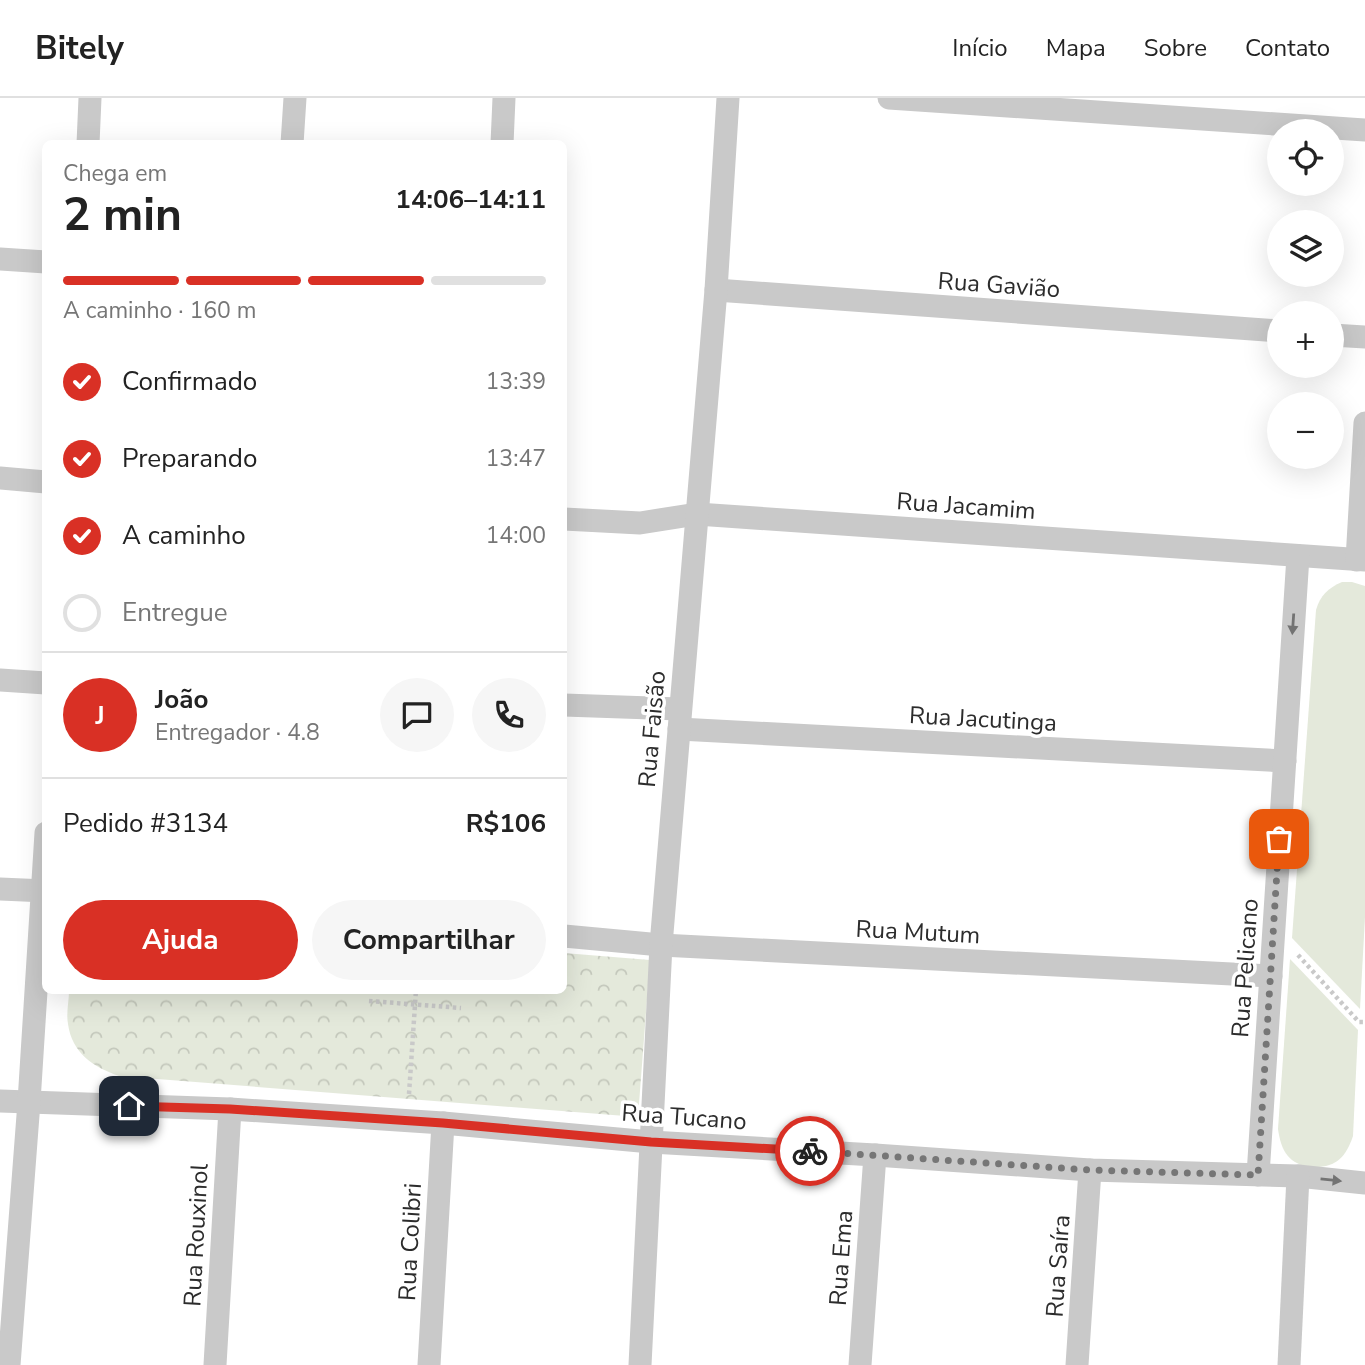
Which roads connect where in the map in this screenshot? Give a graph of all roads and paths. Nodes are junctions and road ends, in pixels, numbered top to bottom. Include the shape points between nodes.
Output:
1 (90, 98) edge
2 (295, 98) edge
3 (504, 98) edge
4 (728, 98) edge
5 (890, 98) edge
6 (1365, 130) edge
7 (88, 140) edge
8 (292, 140) edge
9 (502, 140) edge
10 (0, 259) edge
11 (42, 262) edge
12 (716, 290) junction
13 (1267, 330) edge
14 (1344, 336) edge
15 (1365, 337) edge
16 (1365, 423) edge
17 (0, 478) edge
18 (42, 482) edge
19 (697, 513) junction
20 (567, 519) edge
21 (1298, 556) junction
22 (1361, 560) edge
23 (0, 680) edge
24 (42, 683) edge
25 (567, 705) edge
26 (679, 719) junction
27 (1285, 761) junction
28 (0, 888) edge
29 (42, 891) edge
30 (42, 919) edge
31 (567, 936) edge
32 (661, 945) junction
33 (1273, 945) junction
34 (1270, 976) junction
35 (416, 994) edge
36 (369, 1001) dead end
37 (415, 1004) junction
38 (461, 1008) dead end
39 (1365, 1022) edge
40 (409, 1094) dead end
41 (0, 1101) edge
42 (29, 1102) junction
43 (230, 1109) junction
44 (443, 1123) junction
45 (651, 1142) junction
46 (875, 1155) junction
47 (1090, 1170) junction
48 (1258, 1175) junction
49 (1298, 1176) junction
50 (1365, 1183) edge
51 (6, 1317) edge
52 (9, 1365) edge
53 (215, 1365) edge
54 (429, 1365) edge
55 (640, 1365) edge
56 (860, 1365) edge
57 (1077, 1365) edge
58 (1289, 1365) edge

1 - 7 street
2 - 8 street
3 - 9 street
4 - 12 street, Rua Faisão
5 - 6 street
10 - 11 street
12 - 13 street, Rua Gavião
12 - 19 street, Rua Faisão
14 - 15 street
16 - 22 street
17 - 18 street
19 - 20 street, Rua Jacamim via 640,523
19 - 21 street, Rua Jacamim
19 - 26 street, Rua Faisão
21 - 22 street, Rua Jacamim
21 -> 27 street, Rua Pelicano
23 - 24 street
25 - 26 street, Rua Jacutinga
26 - 27 street, Rua Jacutinga
26 - 32 street, Rua Faisão
27 - 33 street, Rua Pelicano
28 - 29 street
30 - 42 street
31 - 32 street, Rua Mutum
32 - 34 street, Rua Mutum
32 - 45 street, Rua Faisão
33 - 34 street, Rua Pelicano
33 - 39 path via 1290,946 1359,1022
34 - 48 street, Rua Pelicano
35 - 37 path
36 - 37 path
37 - 38 path
37 - 40 path
41 - 42 street, Rua Tucano
42 - 43 street, Rua Tucano
42 - 51 street
43 - 44 street, Rua Tucano
43 - 53 street, Rua Rouxinol
44 - 45 street, Rua Tucano
44 - 54 street, Rua Colibri
45 - 46 street, Rua Tucano
45 - 55 street, Rua Faisão
46 - 47 street, Rua Tucano
46 - 56 street, Rua Ema
47 - 48 street, Rua Tucano
47 - 57 street, Rua Saíra
48 - 49 street, Rua Tucano
49 -> 50 street, Rua Tucano
49 - 58 street
51 - 52 street

